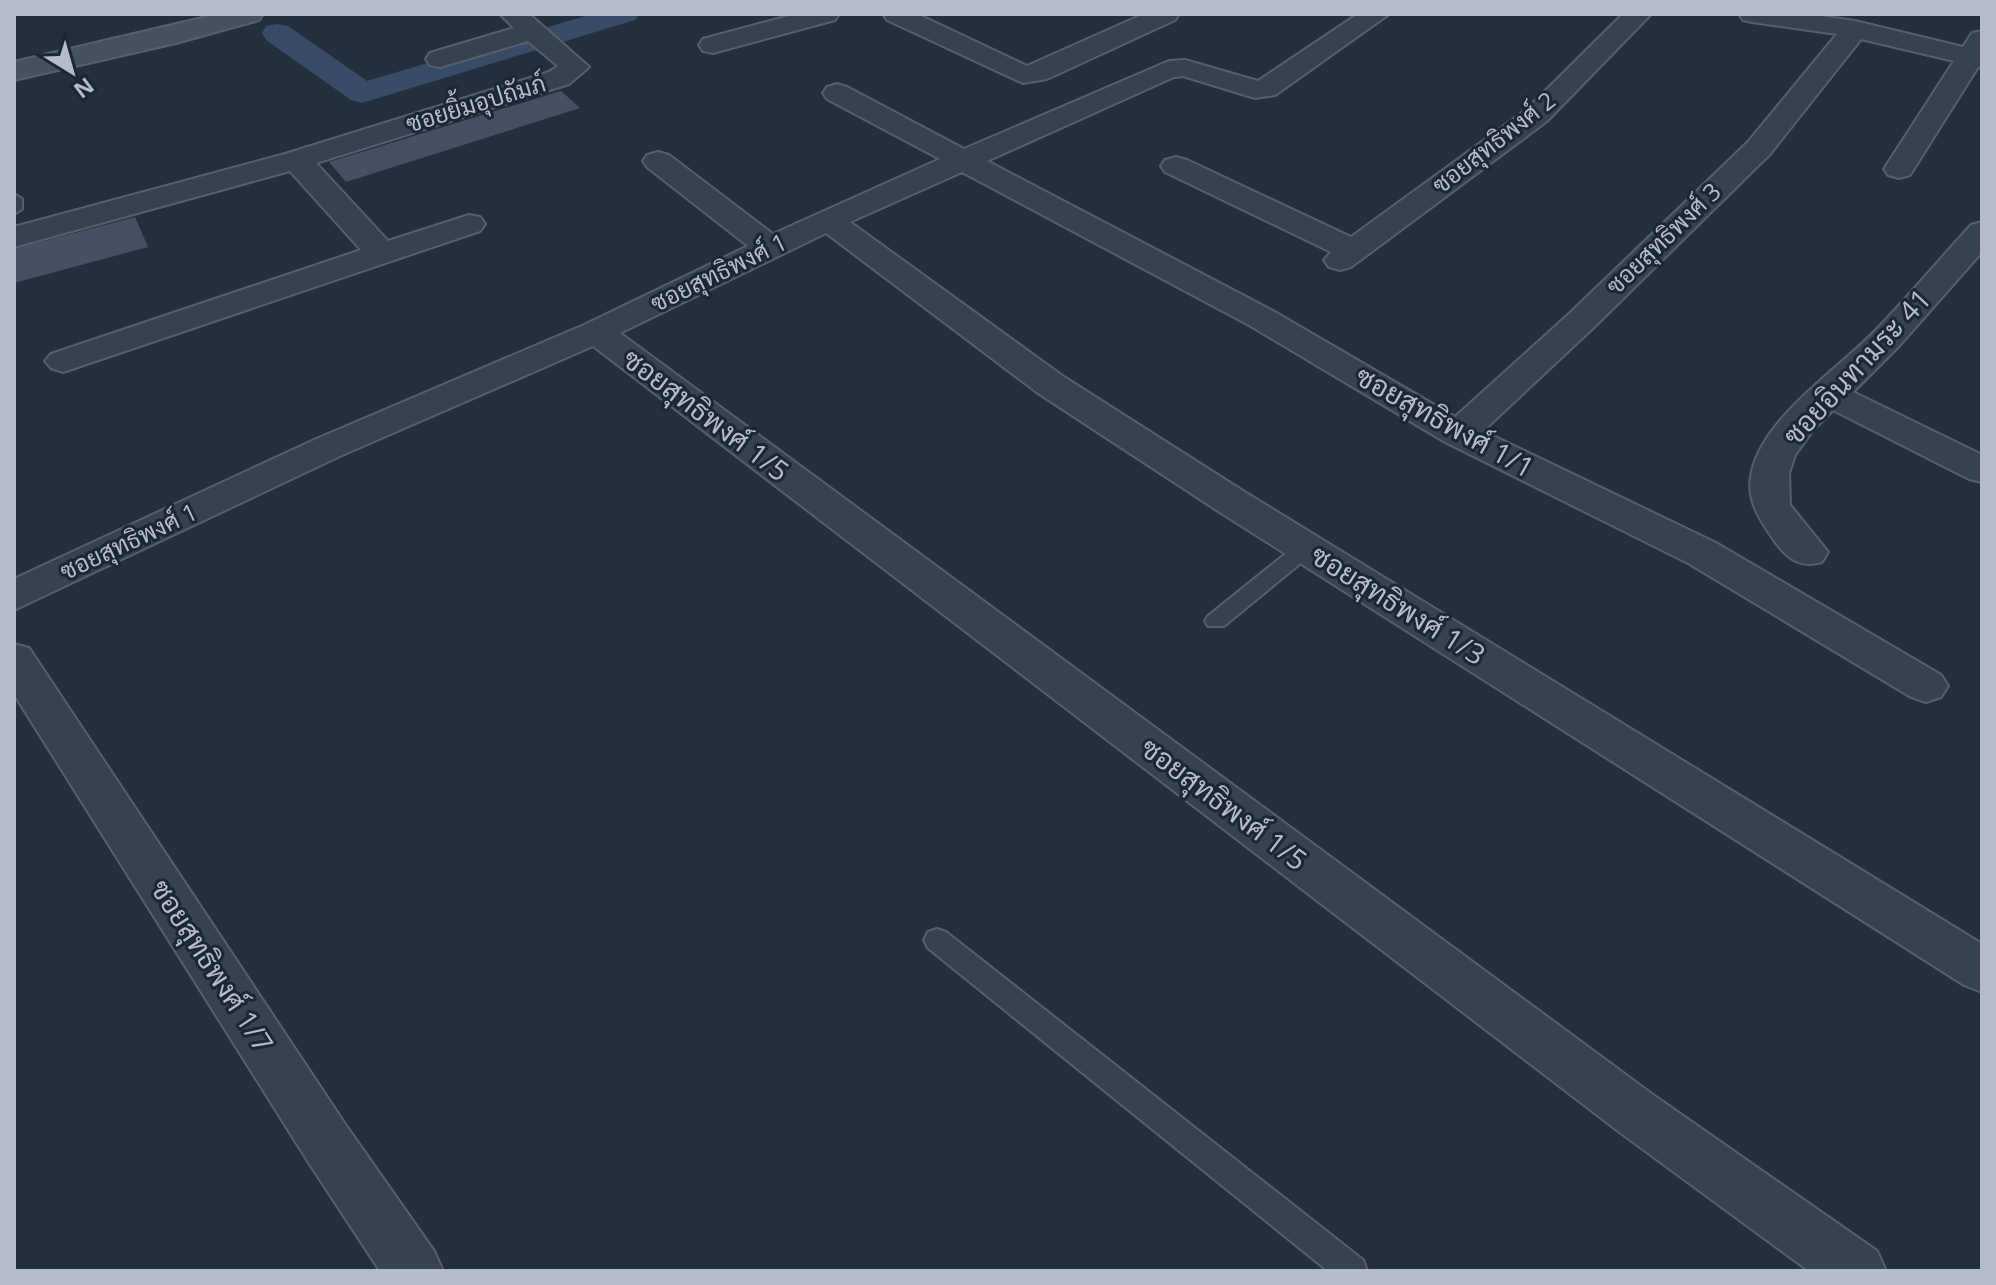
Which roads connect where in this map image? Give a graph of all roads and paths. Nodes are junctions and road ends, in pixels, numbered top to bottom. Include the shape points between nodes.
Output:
1 (249, 14) edge
2 (826, 14) edge
3 (1166, 14) edge
4 (1376, 14) edge
5 (1638, 14) edge
6 (1752, 14) edge
7 (915, 17) edge
8 (1855, 29) junction
9 (534, 32) edge
10 (713, 45) dead end
11 (1979, 52) edge
12 (440, 59) dead end
13 (14, 71) edge
14 (837, 93) dead end
15 (296, 160) junction
16 (658, 161) dead end
17 (963, 161) junction
18 (1176, 166) dead end
19 (1899, 169) dead end
20 (14, 199) edge
21 (14, 209) edge
22 (828, 220) junction
23 (469, 224) dead end
24 (1982, 232) edge
25 (14, 237) edge
26 (771, 248) junction
27 (382, 253) junction
28 (596, 332) junction
29 (63, 361) dead end
30 (1831, 395) junction
31 (1458, 434) junction
32 (1982, 470) edge
33 (1306, 548) junction
34 (1808, 552) dead end
35 (14, 596) edge
36 (1216, 621) dead end
37 (14, 659) edge
38 (1926, 686) dead end
39 (937, 940) dead end
40 (1982, 970) edge
41 (414, 1271) edge
42 (1352, 1271) edge
43 (1857, 1271) edge

1 - 13 main road
2 - 10 street
3 - 7 street via 1023,75
4 - 17 street, ซอยสุทธิพงศ์ 1 via 1265,89 1185,68 1169,69
5 - 18 street, ซอยสุทธิพงศ์ 2 via 1537,115 1347,255
6 - 8 street
8 - 11 street
8 - 31 street, ซอยสุทธิพงศ์ 3 via 1759,148
9 - 12 street
9 - 15 street, ซอยยิ้มอุปถัมภ์ via 575,67 559,78
11 - 19 street
14 - 17 street, ซอยสุทธิพงศ์ 1/1
15 - 25 street, ซอยยิ้มอุปถัมภ์
15 - 27 street
16 - 26 street
17 - 22 street, ซอยสุทธิพงศ์ 1
17 - 31 street, ซอยสุทธิพงศ์ 1/1 via 1261,318
20 - 21 lane
22 - 26 street, ซอยสุทธิพงศ์ 1
22 - 33 street, ซอยสุทธิพงศ์ 1/3 via 1051,385
23 - 27 street
24 - 30 street, ซอยอินทามระ 41
26 - 28 street, ซอยสุทธิพงศ์ 1
27 - 29 street
28 - 35 street, ซอยสุทธิพงศ์ 1 via 327,448
28 - 43 street, ซอยสุทธิพงศ์ 1/5 via 1624,1104
30 - 32 street
30 - 34 street, ซอยอินทามระ 41 via 1787,436 1770,473 1771,507
31 - 38 street, ซอยสุทธิพงศ์ 1/1 via 1702,553
33 - 36 lane
33 - 40 street, ซอยสุทธิพงศ์ 1/3
37 - 41 street, ซอยสุทธิพงศ์ 1/7
39 - 42 lane

